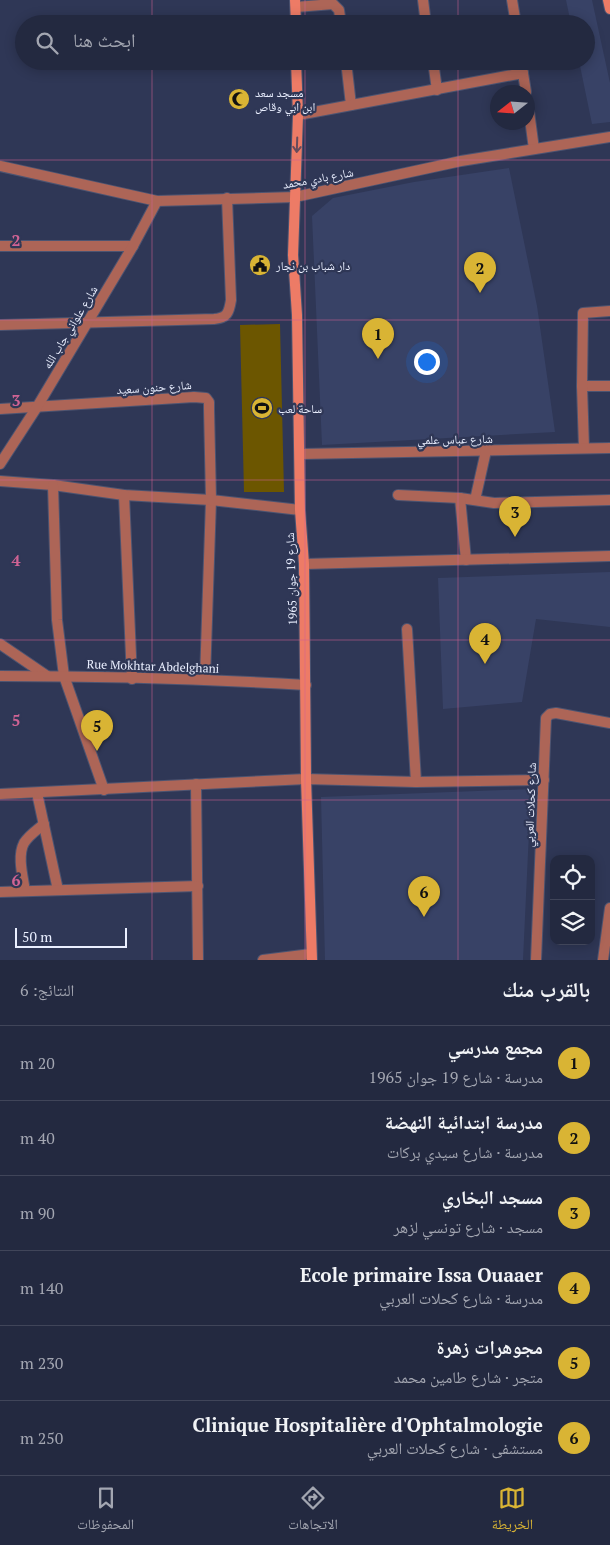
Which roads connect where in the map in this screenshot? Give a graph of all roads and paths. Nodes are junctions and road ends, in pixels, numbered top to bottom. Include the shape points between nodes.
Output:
1 (423, 0) edge
2 (512, 0) edge
3 (608, 0) edge
4 (295, 3) edge
5 (610, 9) edge
6 (340, 15) edge
7 (425, 15) edge
8 (514, 15) edge
9 (296, 70) edge
10 (347, 70) edge
11 (434, 70) edge
12 (522, 70) edge
13 (523, 73) junction
14 (525, 85) edge
15 (437, 90) junction
16 (352, 105) junction
17 (298, 116) junction
18 (531, 130) edge
19 (610, 136) edge
20 (534, 149) junction
21 (0, 166) edge
22 (295, 197) junction
23 (227, 198) junction
24 (157, 201) junction
25 (0, 246) edge
26 (133, 246) junction
27 (610, 310) edge
28 (86, 323) junction
29 (0, 325) edge
30 (582, 386) junction
31 (610, 386) edge
32 (37, 407) junction
33 (0, 409) edge
34 (584, 448) junction
35 (610, 448) edge
36 (486, 451) junction
37 (300, 454) junction
38 (0, 464) edge
39 (0, 481) edge
40 (52, 485) junction
41 (124, 495) junction
42 (398, 495) dead end
43 (460, 498) junction
44 (211, 500) junction
45 (475, 500) junction
46 (610, 500) edge
47 (300, 510) junction
48 (610, 556) edge
49 (466, 560) junction
50 (304, 564) junction
51 (406, 630) dead end
52 (0, 644) edge
53 (0, 676) edge
54 (47, 676) junction
55 (64, 676) junction
56 (132, 679) junction
57 (205, 679) junction
58 (306, 684) junction
59 (610, 723) edge
60 (306, 779) junction
61 (544, 780) junction
62 (416, 782) junction
63 (196, 784) junction
64 (104, 790) junction
65 (37, 793) junction
66 (0, 794) edge
67 (44, 824) junction
68 (198, 886) junction
69 (58, 890) junction
70 (25, 891) junction
71 (0, 892) edge
72 (610, 908) edge
73 (311, 957) edge
74 (198, 960) edge
75 (263, 960) edge
76 (536, 960) edge
77 (603, 960) edge

1 - 7 street
2 - 8 street
3 - 5 street
4 - 6 street via 333,4
9 - 17 street, شارع 19 جوان 1965
10 - 16 street
11 - 15 street
12 - 13 street
13 - 14 street
13 - 15 street
15 - 16 street
16 - 17 street
17 -> 22 street, شارع 19 جوان 1965
18 - 20 street
19 - 20 street, شارع بادي محمد
20 - 22 street, شارع بادي محمد via 461,161
21 - 24 street, شارع بادي محمد
22 - 23 street, شارع بادي محمد
22 - 37 street, شارع 19 جوان 1965 via 293,255
23 - 24 street, شارع بادي محمد
23 - 28 street via 231,300 225,317
24 - 26 street, شارع علواني جاب الله
25 - 26 street
26 - 28 street, شارع علواني جاب الله
27 - 30 street via 583,313
28 - 29 street
28 - 32 street, شارع علواني جاب الله
30 - 31 street
30 - 34 street
32 - 33 street, شارع حنون سعيد
32 - 38 street, شارع علواني جاب الله
32 - 44 street, شارع حنون سعيد via 206,398 209,402
34 - 35 street, شارع عباس علمي
34 - 36 street, شارع عباس علمي
36 - 37 street, شارع عباس علمي
36 - 45 street
37 - 47 street, شارع 19 جوان 1965
39 - 40 street
40 - 41 street
40 - 55 street via 57,620
41 - 44 street
41 - 56 street
42 - 43 street
43 - 45 street
43 - 49 street
44 - 47 street
44 - 57 street
45 - 46 street
47 - 50 street, شارع 19 جوان 1965
48 - 49 street
49 - 50 street
50 - 58 street, شارع 19 جوان 1965
51 - 62 street
52 - 54 street
53 - 54 street, Rue Mokhtar Abdelghani
54 - 55 street, Rue Mokhtar Abdelghani
55 - 56 street, Rue Mokhtar Abdelghani
55 - 64 street
56 - 57 street, Rue Mokhtar Abdelghani
57 - 58 street, Rue Mokhtar Abdelghani
58 - 60 street, شارع 19 جوان 1965
59 - 61 street, شارع كحلات العربي via 550,714 546,718
60 - 62 street
60 - 63 street
60 - 73 street, شارع 19 جوان 1965
61 - 62 street
61 - 76 street, شارع كحلات العربي
63 - 64 street
63 - 68 street
64 - 65 street
65 - 66 street
65 - 67 street
67 - 69 street
67 - 70 street via 23,844
68 - 69 street
68 - 74 street
69 - 70 street
70 - 71 street
72 - 77 street
73 - 75 street

